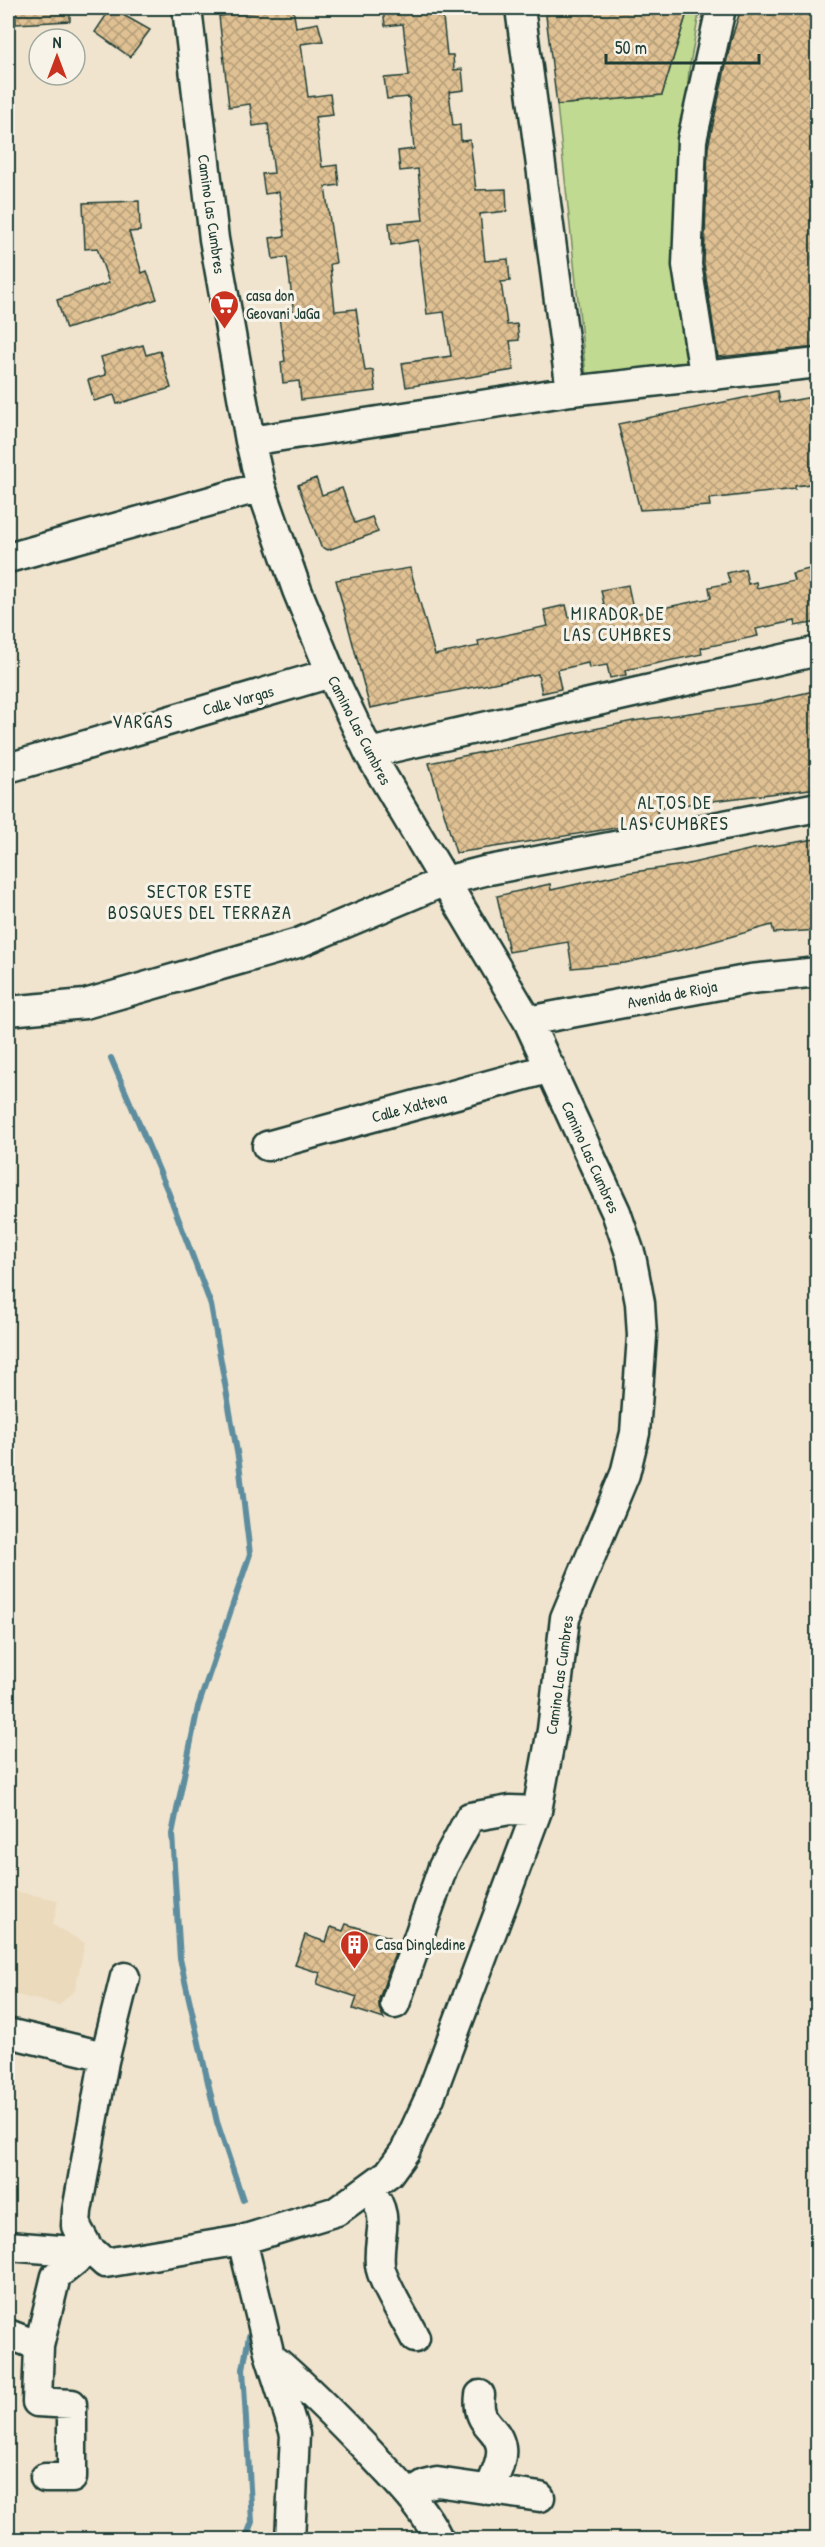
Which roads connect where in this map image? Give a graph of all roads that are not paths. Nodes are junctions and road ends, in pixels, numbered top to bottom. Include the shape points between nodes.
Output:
1 (187, 8) edge
2 (520, 8) edge
3 (721, 8) edge
4 (818, 363) edge
5 (704, 374) junction
6 (571, 391) junction
7 (250, 441) junction
8 (261, 487) junction
9 (8, 558) edge
10 (818, 651) edge
11 (331, 673) junction
12 (369, 753) junction
13 (8, 768) edge
14 (818, 807) edge
15 (445, 881) junction
16 (818, 972) edge
17 (8, 1011) edge
18 (528, 1021) junction
19 (551, 1068) junction
20 (267, 1146) dead end
21 (537, 1811) junction
22 (125, 1977) dead end
23 (395, 2004) dead end
24 (8, 2033) edge
25 (104, 2061) junction
26 (369, 2190) junction
27 (242, 2240) junction
28 (8, 2246) edge
29 (82, 2252) junction
30 (8, 2334) edge
31 (415, 2338) dead end
32 (39, 2346) junction
33 (270, 2356) junction
34 (480, 2395) dead end
35 (45, 2478) dead end
36 (489, 2490) junction
37 (409, 2495) junction
38 (540, 2497) dead end
39 (290, 2540) edge
40 (439, 2540) edge

1 - 7 street, Camino Las Cumbres via 214,239
2 - 6 street
3 - 5 street via 692,140 687,265
4 - 5 street
5 - 6 street
6 - 7 street
7 - 8 street, Camino Las Cumbres
8 - 9 street
8 - 11 street, Camino Las Cumbres
10 - 12 street
11 - 12 street, Camino Las Cumbres
11 - 13 street, Calle Vargas
12 - 15 street, Camino Las Cumbres
14 - 15 street
15 - 17 street via 298,943 85,1004
15 - 18 street, Camino Las Cumbres
16 - 18 street, Avenida de Rioja via 751,979
18 - 19 street, Camino Las Cumbres
19 - 20 street, Calle Xalteva
19 - 21 street, Camino Las Cumbres via 616,1212 640,1303 642,1336 634,1433 625,1474 565,1618 552,1730
21 - 23 street via 510,1810 470,1817 443,1867
21 - 26 street, Camino Las Cumbres via 430,2097 405,2151
22 - 25 street
24 - 25 street via 96,2054
25 - 29 street via 77,2211
26 - 27 street, Camino Las Cumbres via 337,2211
26 - 31 street via 380,2203 383,2218 380,2266
27 - 29 street, Camino Las Cumbres via 105,2263
27 - 33 street
28 - 29 street
29 - 32 street via 56,2276
30 - 32 street
32 - 35 street via 37,2402 72,2404 72,2478
33 - 37 street via 321,2400
33 - 39 street via 295,2434
34 - 36 street via 478,2410 501,2448 500,2463
36 - 37 street via 437,2482
36 - 38 street
37 - 40 street via 426,2513

